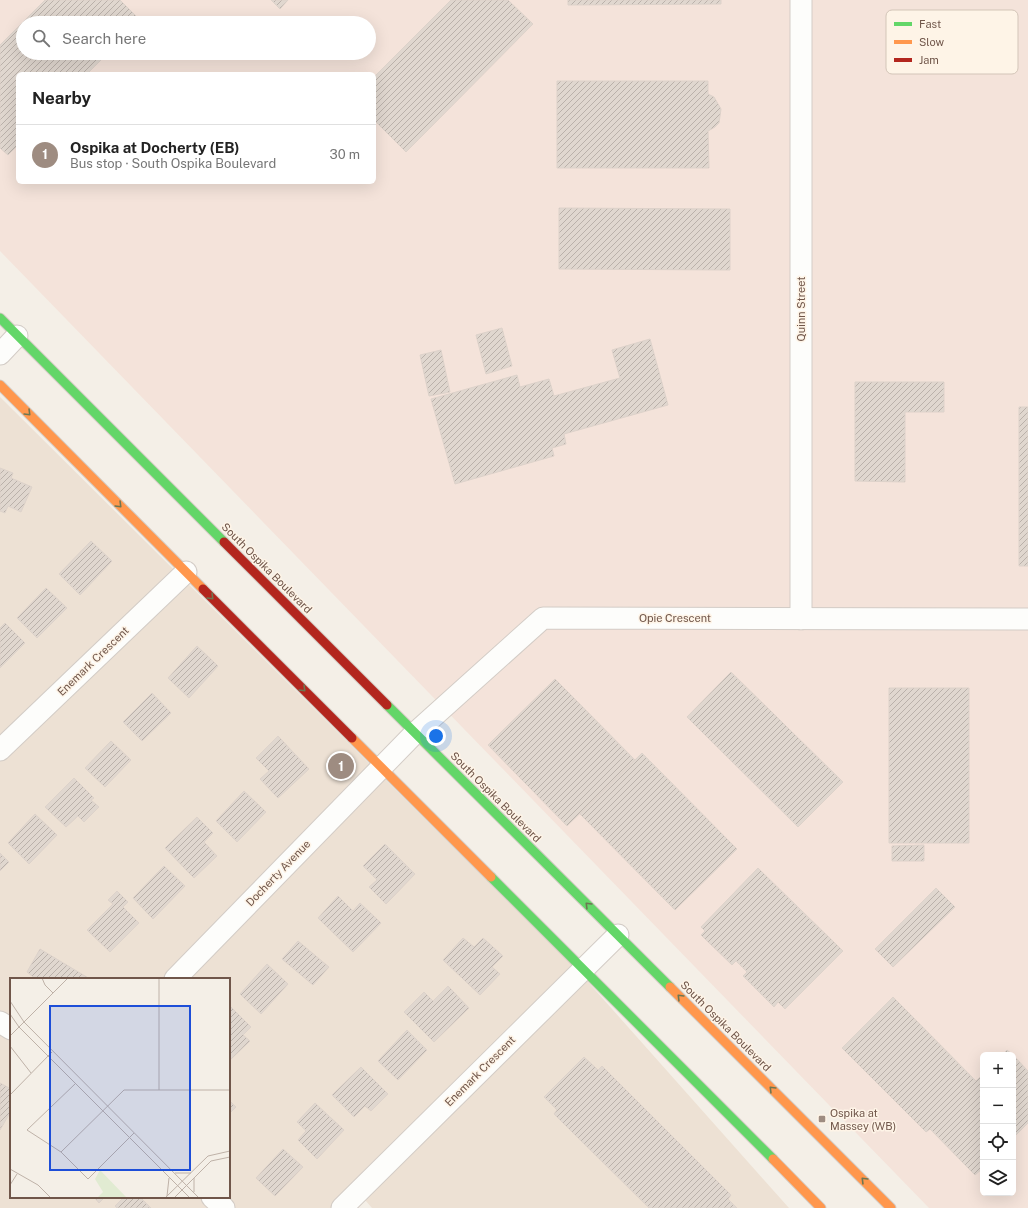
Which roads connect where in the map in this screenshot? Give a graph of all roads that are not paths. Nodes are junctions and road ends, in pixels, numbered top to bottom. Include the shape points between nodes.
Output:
1 (801, 0) edge
2 (0, 318) edge
3 (17, 336) junction
4 (0, 354) edge
5 (0, 385) edge
6 (186, 572) junction
7 (801, 618) junction
8 (1028, 619) edge
9 (415, 733) junction
10 (0, 750) edge
11 (382, 768) junction
12 (618, 935) junction
13 (583, 969) junction
14 (176, 978) edge
15 (0, 1022) edge
16 (10, 1028) edge
17 (213, 1198) edge
18 (224, 1208) edge
19 (342, 1208) edge
20 (821, 1208) edge
21 (891, 1208) edge

1 - 7 street, Quinn Street
2 - 3 main road, South Ospika Boulevard
3 - 4 street
3 - 9 main road, South Ospika Boulevard
5 -> 6 main road
6 - 10 street, Enemark Crescent
6 -> 11 main road
7 - 8 street, Opie Crescent
7 - 9 street, Opie Crescent via 543,618
9 - 11 street, Opie Crescent
12 -> 9 main road, South Ospika Boulevard
11 - 13 main road
11 - 14 street, Docherty Avenue
12 - 13 street, Enemark Crescent
21 -> 12 main road, South Ospika Boulevard
13 - 19 street, Enemark Crescent
13 - 20 main road
15 - 16 street
17 - 18 street

